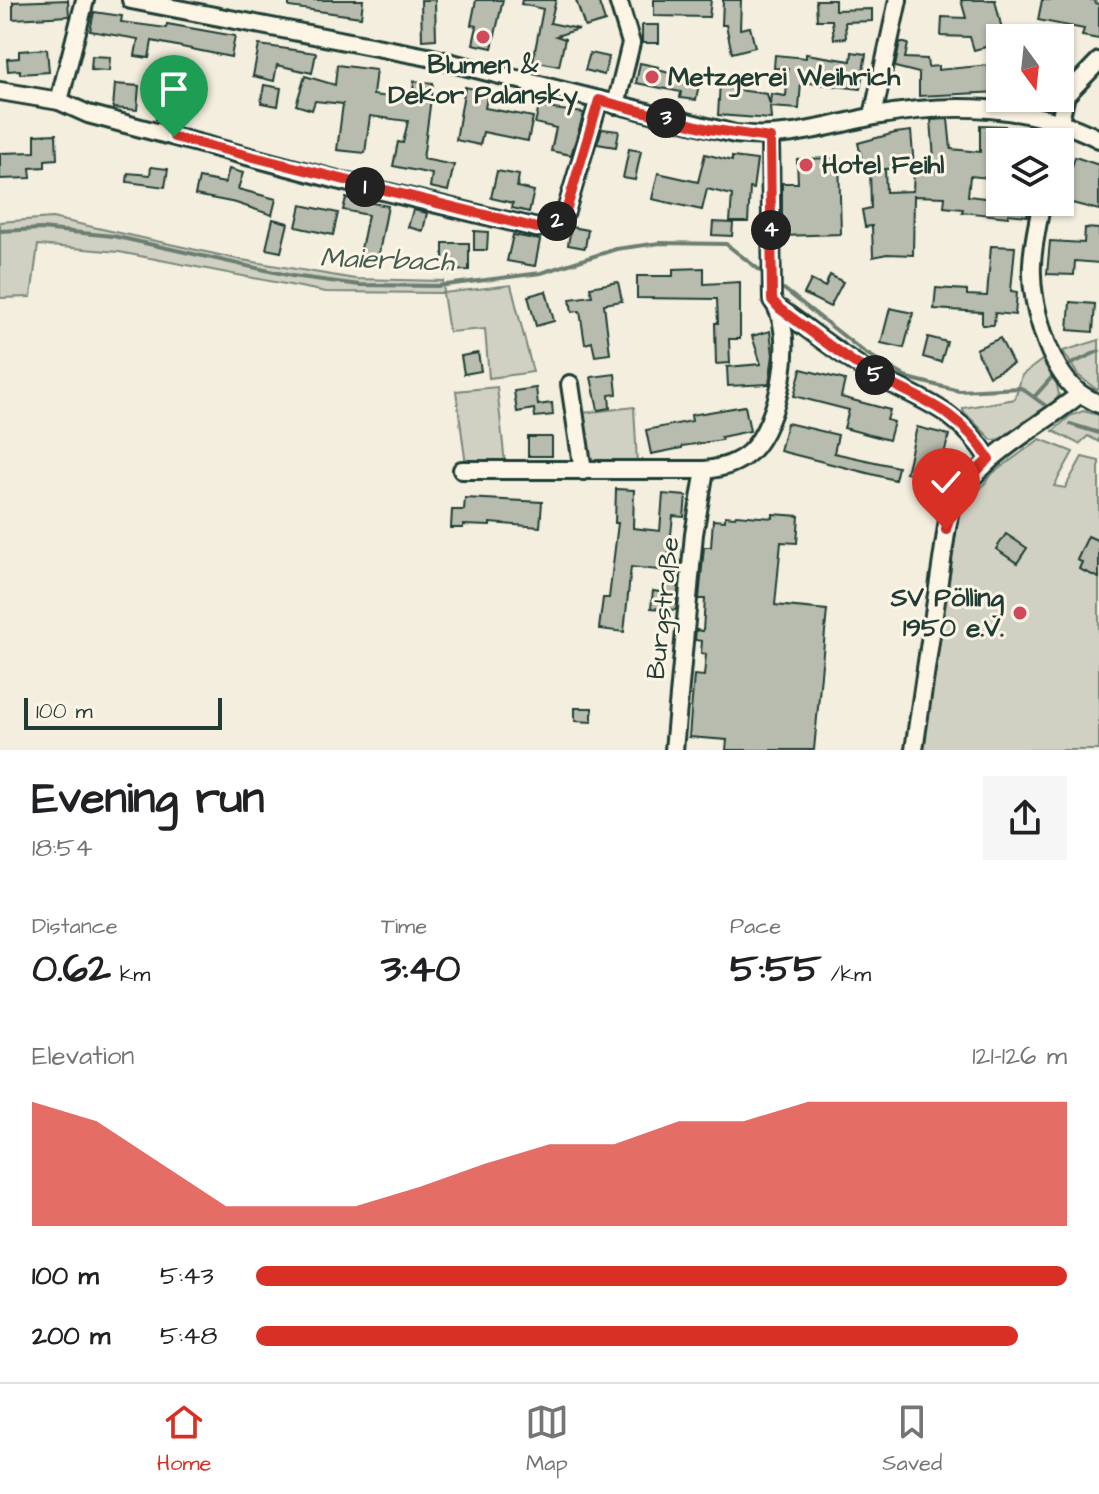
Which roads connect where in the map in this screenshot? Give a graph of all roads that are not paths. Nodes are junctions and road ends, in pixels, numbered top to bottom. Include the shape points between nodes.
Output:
1 (85, 0) edge
2 (131, 0) edge
3 (618, 0) edge
4 (898, 0) edge
5 (1099, 61) edge
6 (0, 91) edge
7 (59, 101) junction
8 (608, 103) junction
9 (873, 116) junction
10 (1059, 122) junction
11 (1058, 128) edge
12 (770, 138) junction
13 (1099, 139) edge
14 (1040, 216) edge
15 (780, 309) junction
16 (570, 384) dead end
17 (1080, 394) junction
18 (1099, 404) edge
19 (989, 459) junction
20 (462, 470) dead end
21 (705, 470) junction
22 (583, 471) junction
23 (674, 750) edge
24 (914, 750) edge

1 - 7 street
2 - 8 street via 428,57
3 - 8 street via 631,43
4 - 9 street
5 - 10 street via 1068,91
6 - 7 street
7 - 8 street via 88,114 537,228 560,219
8 - 12 street via 709,129
9 - 10 street via 969,108
9 - 12 street
10 - 11 street
10 - 13 street
12 - 15 street via 772,300
14 - 17 street via 1032,263 1035,297 1054,359
15 - 19 street via 869,372 941,408 970,432
15 - 21 street via 782,372 770,419 749,453 730,466
16 - 22 street
17 - 18 street
17 - 19 street
19 - 24 street via 965,484 949,513
20 - 22 street
21 - 22 street
21 - 23 street, Burgstraße via 692,549

